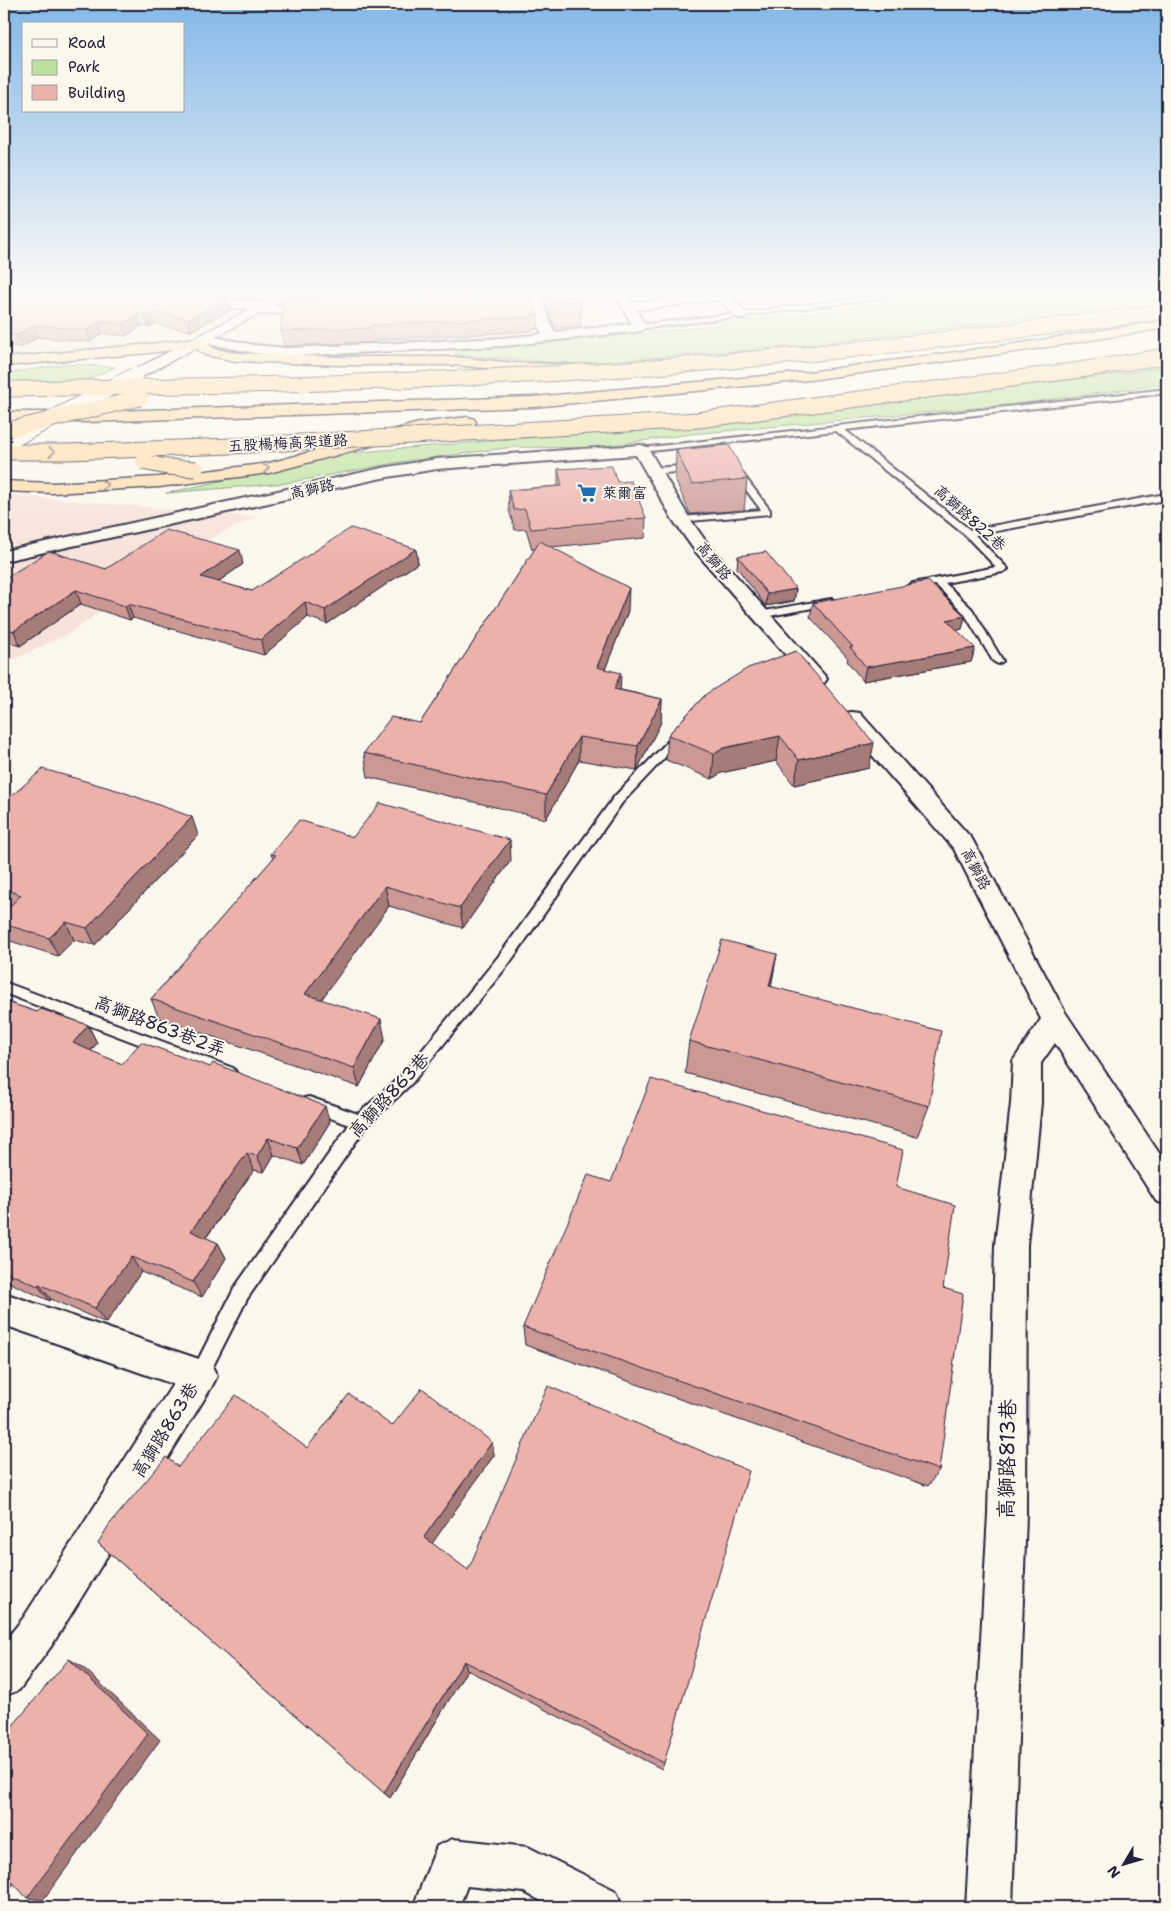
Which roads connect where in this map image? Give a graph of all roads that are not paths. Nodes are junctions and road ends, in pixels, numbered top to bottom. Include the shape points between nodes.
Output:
1 (115, 385) edge
2 (197, 385) edge
3 (276, 385) edge
4 (712, 385) edge
5 (853, 385) edge
6 (964, 385) edge
7 (4, 389) edge
8 (1167, 392) edge
9 (4, 395) edge
10 (590, 412) junction
11 (4, 417) edge
12 (44, 422) junction
13 (840, 429) junction
14 (4, 431) edge
15 (4, 444) edge
16 (641, 450) junction
17 (4, 452) edge
18 (730, 464) edge
19 (702, 467) edge
20 (654, 471) junction
21 (236, 472) junction
22 (4, 486) edge
23 (1160, 498) dead end
24 (682, 520) junction
25 (968, 533) junction
26 (4, 556) edge
27 (939, 582) junction
28 (901, 589) edge
29 (844, 599) edge
30 (759, 615) junction
31 (998, 661) dead end
32 (688, 727) edge
33 (4, 987) edge
34 (1055, 1020) junction
35 (241, 1077) edge
36 (296, 1098) edge
37 (360, 1122) junction
38 (1167, 1191) edge
39 (4, 1309) edge
40 (199, 1376) junction
41 (4, 1675) edge
42 (436, 1907) edge
43 (600, 1907) edge
44 (989, 1907) edge

1 - 12 street, bridge
2 - 12 highway, bridge
3 - 7 highway, bridge
4 - 11 highway via 533,402
5 - 10 highway
17 -> 6 highway, 五股楊梅高架道路, bridge via 232,446 698,420
8 - 13 lane
9 - 12 highway via 15,399
10 - 14 highway via 127,430
21 -> 10 highway via 304,460 419,428
12 - 14 highway, bridge
12 - 15 street, bridge
12 - 21 highway, bridge via 80,443 120,457 167,467
13 - 16 lane
13 - 25 lane, 高獅路822巷
16 - 20 street, 高獅路
16 - 26 street, 高獅路 via 447,463 382,473
18 - 24 lane via 767,512
19 - 20 lane
20 - 24 street, 高獅路
22 -> 21 highway via 52,488 140,483
23 - 25 lane
24 - 30 street, 高獅路
25 - 27 lane, 高獅路822巷 via 1003,569
27 - 28 lane, 高獅路822巷
27 - 31 lane via 968,611
29 - 30 lane
30 - 34 street, 高獅路 via 794,666 837,702 964,845
32 - 37 lane, 高獅路863巷 via 618,800 502,961 407,1079
33 - 35 lane, 高獅路863巷2弄
34 - 38 street, 高獅路
34 - 44 street, 高獅路813巷 via 1027,1061 1026,1103 1011,1245 1007,1514
36 - 37 lane
37 - 40 lane, 高獅路863巷 via 241,1293
39 - 40 street
40 - 41 street, 高獅路863巷 via 38,1631
42 - 43 street via 453,1862 528,1870

